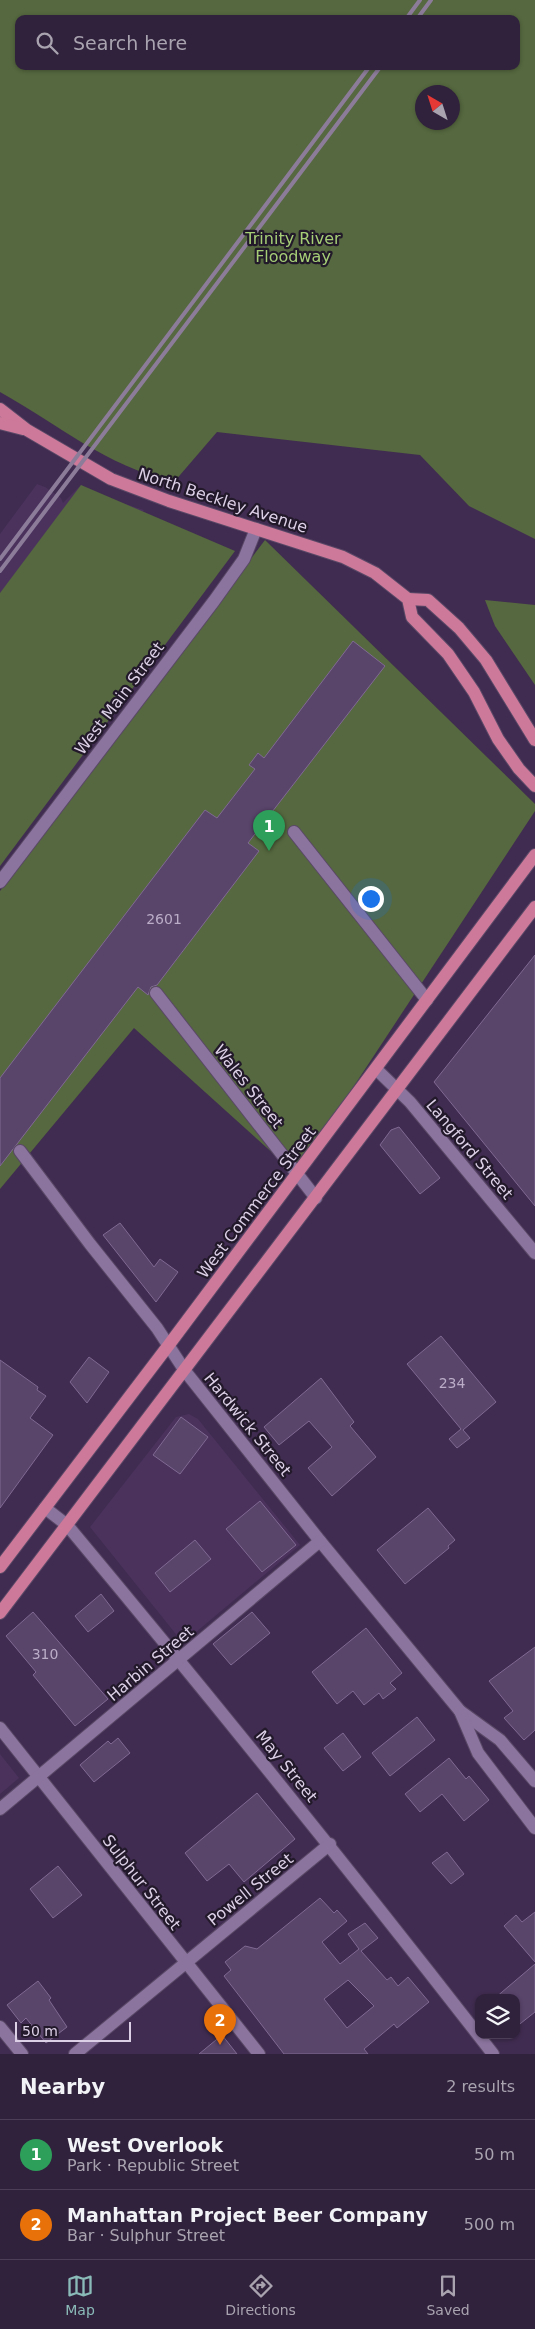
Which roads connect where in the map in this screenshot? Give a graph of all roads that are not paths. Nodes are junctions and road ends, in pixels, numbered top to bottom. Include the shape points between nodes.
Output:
1 (0, 408) edge
2 (0, 423) edge
3 (27, 430) junction
4 (256, 530) junction
5 (408, 599) junction
6 (535, 740) edge
7 (535, 786) edge
8 (294, 832) dead end
9 (535, 855) edge
10 (0, 882) edge
11 (535, 907) edge
12 (156, 993) dead end
13 (427, 1000) junction
14 (376, 1069) junction
15 (399, 1089) junction
16 (20, 1151) dead end
17 (296, 1174) junction
18 (316, 1198) junction
19 (535, 1253) edge
20 (168, 1346) junction
21 (185, 1371) junction
22 (45, 1508) junction
23 (67, 1525) junction
24 (320, 1541) junction
25 (0, 1567) edge
26 (0, 1613) edge
27 (180, 1660) junction
28 (460, 1711) junction
29 (0, 1728) edge
30 (38, 1777) junction
31 (535, 1781) edge
32 (0, 1808) edge
33 (535, 1828) edge
34 (330, 1844) junction
35 (186, 1962) junction
36 (0, 2027) edge
37 (22, 2054) edge
38 (75, 2054) edge
39 (259, 2054) edge
40 (493, 2054) edge

1 - 3 main road, North Beckley Avenue
2 - 3 main road, North Beckley Avenue
3 - 4 main road, North Beckley Avenue via 111,479 168,502
4 - 5 main road, North Beckley Avenue via 343,556 376,573
4 - 10 street, West Main Street via 244,560
5 - 6 main road, North Beckley Avenue via 428,600 459,628 486,660
5 - 7 main road via 412,617 448,654 474,692 498,739
8 - 13 street
9 - 13 main road, West Commerce Street
11 - 15 main road
12 - 17 street, Wales Street
13 - 14 main road, West Commerce Street
14 - 15 street, Langford Street
14 - 17 main road, West Commerce Street
15 - 18 main road
15 - 19 street, Langford Street
16 - 20 street, Hardwick Street
17 - 18 street, Wales Street
17 - 20 main road, West Commerce Street
18 - 21 main road
20 - 21 street, Hardwick Street
20 - 22 main road, West Commerce Street
21 - 23 main road
21 - 24 street, Hardwick Street
22 - 23 street, May Street
22 - 25 main road, West Commerce Street
23 - 26 main road
23 - 27 street, May Street
24 - 27 street, Harbin Street
24 - 28 street, Hardwick Street
27 - 30 street, Harbin Street
27 - 34 street, May Street
28 - 31 street, Hardwick Street via 500,1740
28 - 33 street, Hardwick Street via 478,1753
29 - 30 street, Sulphur Street
30 - 32 street, Harbin Street
30 - 35 street, Sulphur Street
34 - 35 street, Powell Street
34 - 40 street, May Street
35 - 38 street, Powell Street
35 - 39 street, Sulphur Street
36 - 37 street

